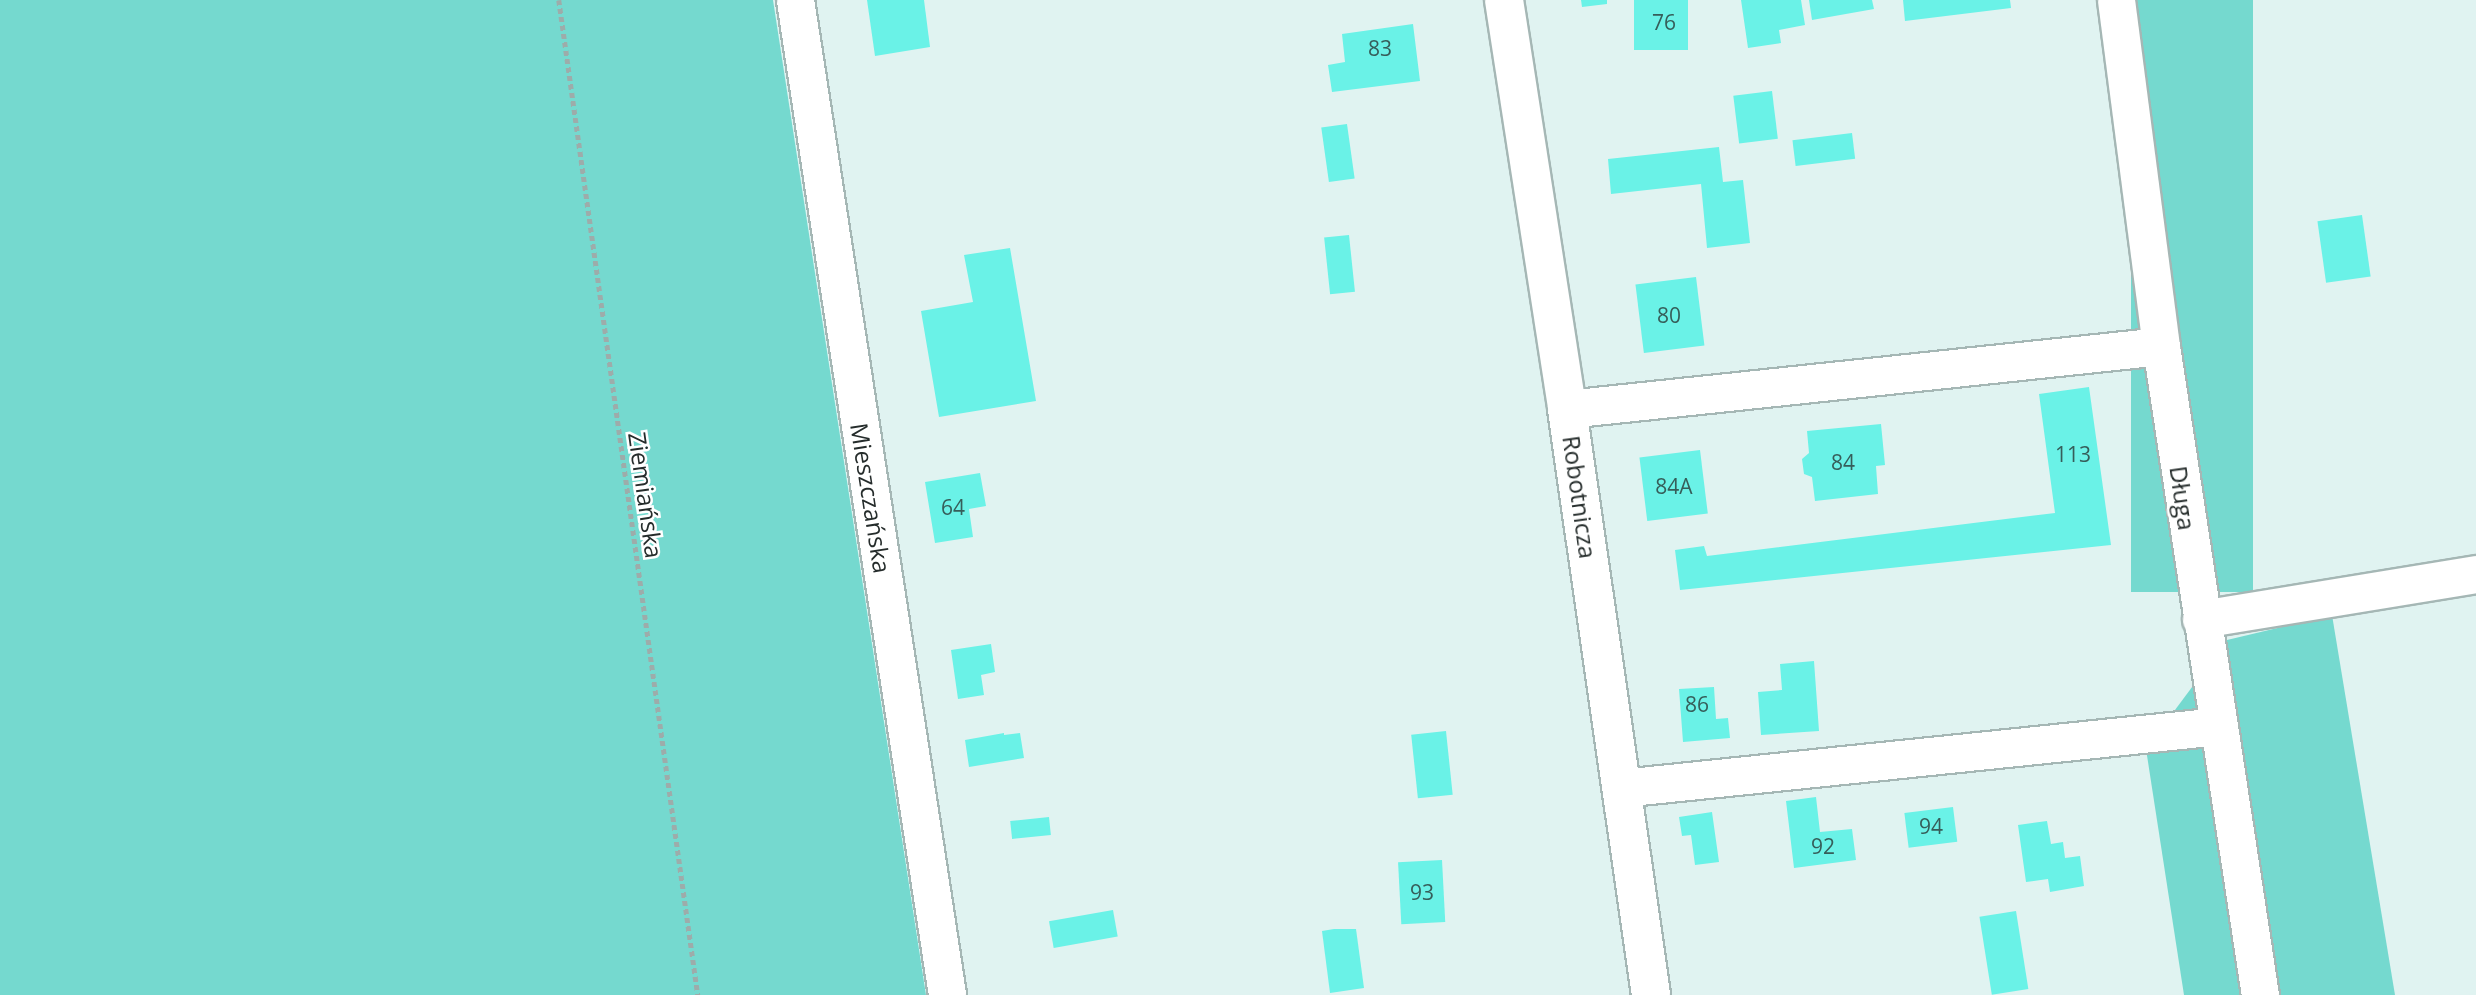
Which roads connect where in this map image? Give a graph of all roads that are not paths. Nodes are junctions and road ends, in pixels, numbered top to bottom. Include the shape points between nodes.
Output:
1 (794, 0) edge
2 (1504, 0) edge
3 (2116, 0) edge
4 (2161, 346) junction
5 (1567, 409) junction
6 (2476, 574) edge
7 (2201, 619) junction
8 (2219, 726) junction
9 (1621, 788) junction
10 (947, 995) edge
11 (1651, 995) edge
12 (2260, 995) edge

1 - 10 street, Mieszczańska
2 - 5 street, Robotnicza
3 - 4 street, Długa
4 - 5 street
4 - 7 street, Długa
5 - 9 street, Robotnicza
6 - 7 street
7 - 8 street, Długa
8 - 9 street
8 - 12 street, Długa
9 - 11 street, Robotnicza

